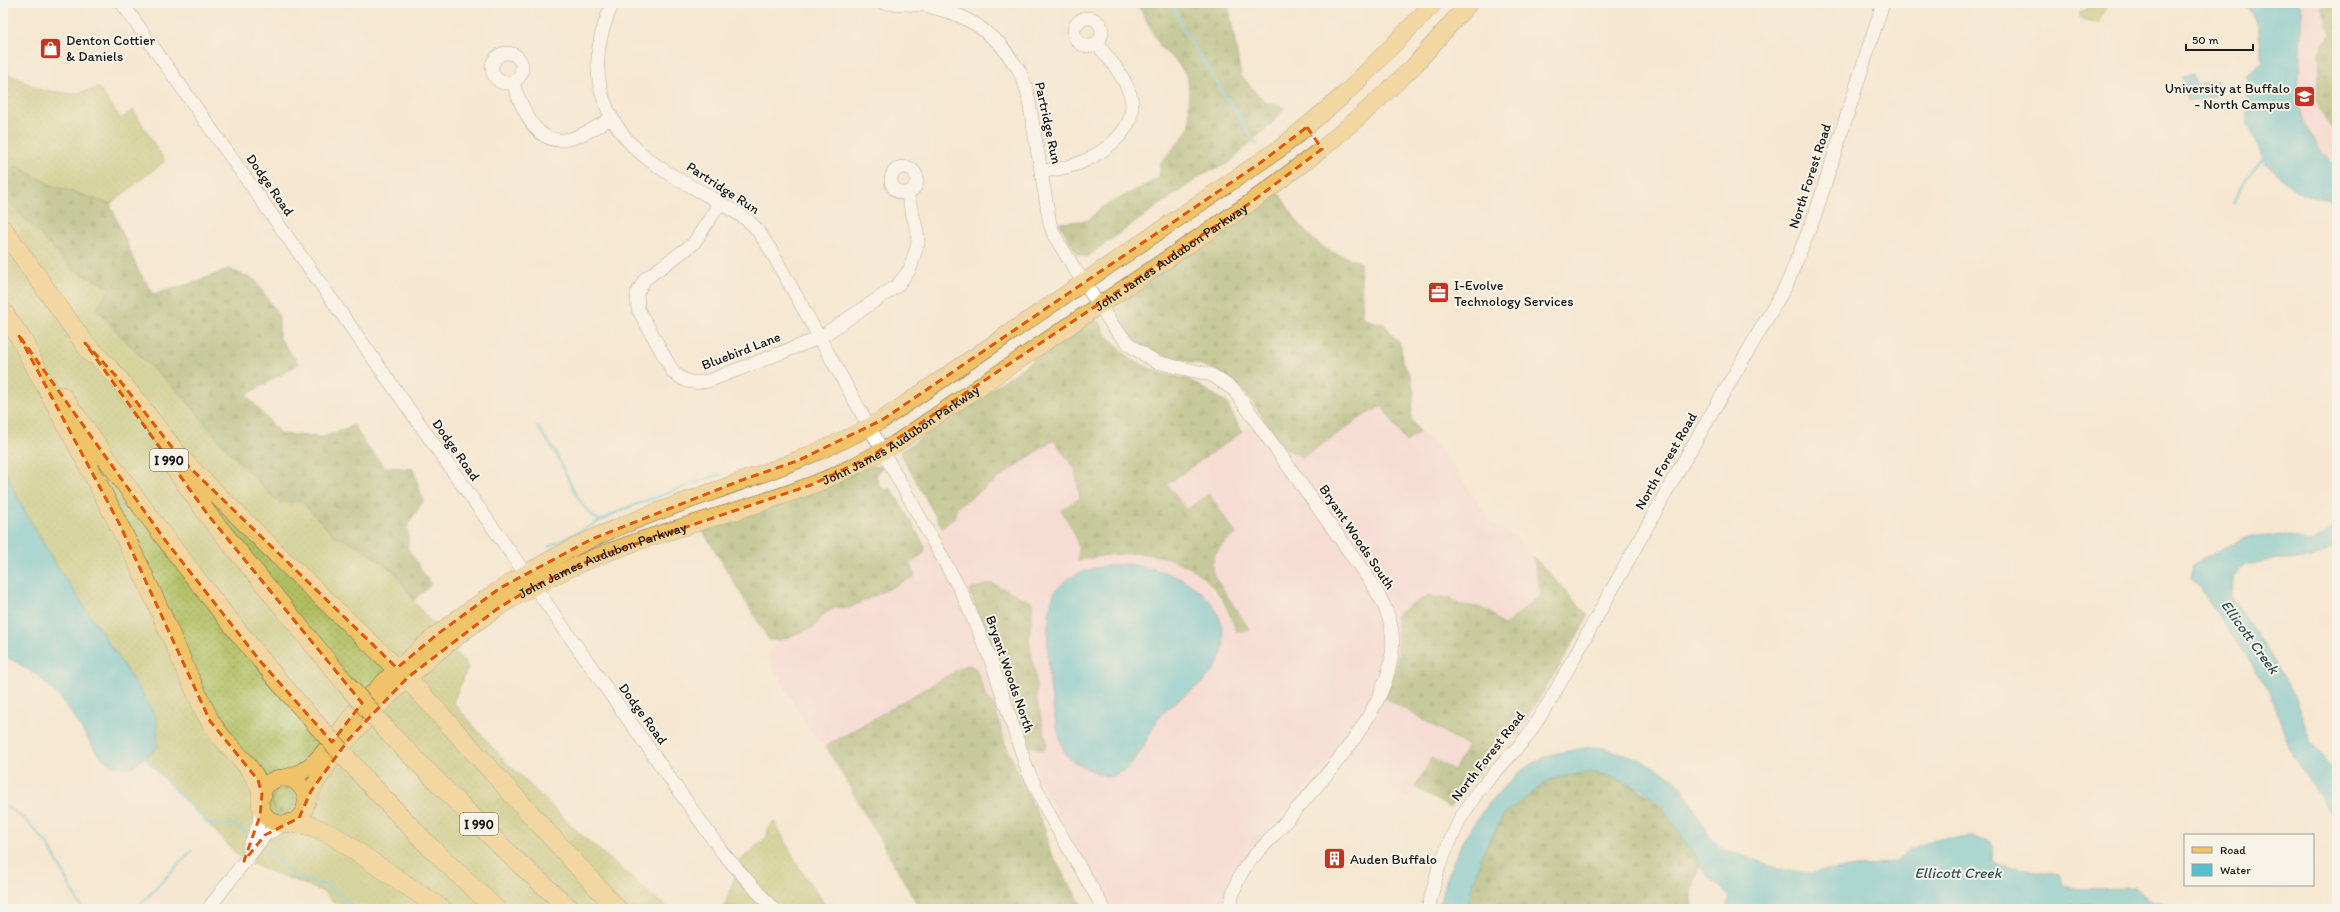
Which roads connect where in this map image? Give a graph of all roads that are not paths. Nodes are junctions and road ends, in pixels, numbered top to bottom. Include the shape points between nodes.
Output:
1 (122, 3) edge
2 (613, 3) edge
3 (884, 3) edge
4 (1434, 3) edge
5 (1469, 3) edge
6 (1883, 3) edge
7 (926, 4) edge
8 (1097, 44) dead end
9 (512, 82) dead end
10 (610, 119) junction
11 (1307, 127) junction
12 (1322, 149) junction
13 (1041, 172) junction
14 (907, 193) dead end
15 (720, 203) junction
16 (3, 229) edge
17 (1085, 283) junction
18 (1100, 305) junction
19 (3, 312) edge
20 (18, 334) junction
21 (819, 338) junction
22 (85, 343) junction
23 (869, 427) junction
24 (882, 451) junction
25 (529, 580) junction
26 (402, 673) junction
27 (284, 778) junction
28 (261, 800) junction
29 (306, 804) junction
30 (288, 823) junction
31 (244, 861) junction
32 (208, 909) edge
33 (442, 909) edge
34 (496, 909) edge
35 (570, 909) edge
36 (617, 909) edge
37 (773, 909) edge
38 (1104, 909) edge
39 (1229, 909) edge
40 (1428, 909) edge

1 - 25 street, Dodge Road
2 - 10 street, Partridge Run via 601,32 597,66
3 - 7 street, Partridge Run
4 - 11 main road, John James Audubon Parkway via 1364,76
5 - 12 main road, John James Audubon Parkway via 1413,66 1368,110
6 - 40 street, North Forest Road via 1815,215 1787,284 1674,478 1551,699 1526,738 1478,791 1460,819 1439,866
7 - 13 street, Partridge Run via 968,19 989,33 1010,55 1027,90
8 - 13 street via 1129,91 1131,112 1127,126 1115,140 1080,163
9 - 10 street via 531,124 538,132 552,139 572,138
10 - 15 street, Partridge Run via 622,136 643,156
11 - 12 main road
11 - 17 main road, John James Audubon Parkway via 1260,163
12 - 18 main road, John James Audubon Parkway via 1250,203
13 - 17 street, Partridge Run via 1047,212 1054,235
14 - 21 street, Bluebird Lane via 918,237 915,258 910,268 897,286 887,294
15 - 21 street, Partridge Run via 744,218 758,231
15 - 21 street, Bluebird Lane via 693,244 645,279 637,293 638,309 673,372 686,382 702,383
16 - 22 highway, I 990
17 - 18 street, Partridge Run
17 - 23 main road, John James Audubon Parkway
18 - 24 main road, John James Audubon Parkway
18 - 39 street, Bryant Woods South via 1124,340 1138,352 1156,362 1212,375 1242,398 1373,585 1390,619 1392,657 1381,694 1341,755 1242,872
19 - 20 highway
20 - 28 highway via 120,525 210,721 229,747 254,773
20 - 34 highway, bridge via 165,540 261,662 366,780 431,848
21 - 23 street, Partridge Run
22 - 26 highway via 117,377 182,460
22 - 35 highway, I 990, bridge via 208,516 345,683 391,735 510,855
23 - 24 street, Bryant Woods North
23 - 25 main road, John James Audubon Parkway via 797,461 610,530
24 - 25 main road, John James Audubon Parkway via 811,485 619,549 561,572
24 - 38 street, Bryant Woods North via 968,604 991,660 1030,776
25 - 26 main road, John James Audubon Parkway via 463,632
25 - 37 street, Dodge Road via 722,852
26 - 27 main road, John James Audubon Parkway via 354,712 316,761 302,772
26 - 29 main road, John James Audubon Parkway via 349,739 311,791
26 - 36 highway
27 - 28 main road via 270,783
27 - 29 main road via 298,783 303,789
28 - 30 main road via 270,820
28 - 31 street via 259,823
29 - 30 main road via 299,818
30 - 31 street via 265,835
30 - 33 highway via 312,826 332,835
31 - 32 street

